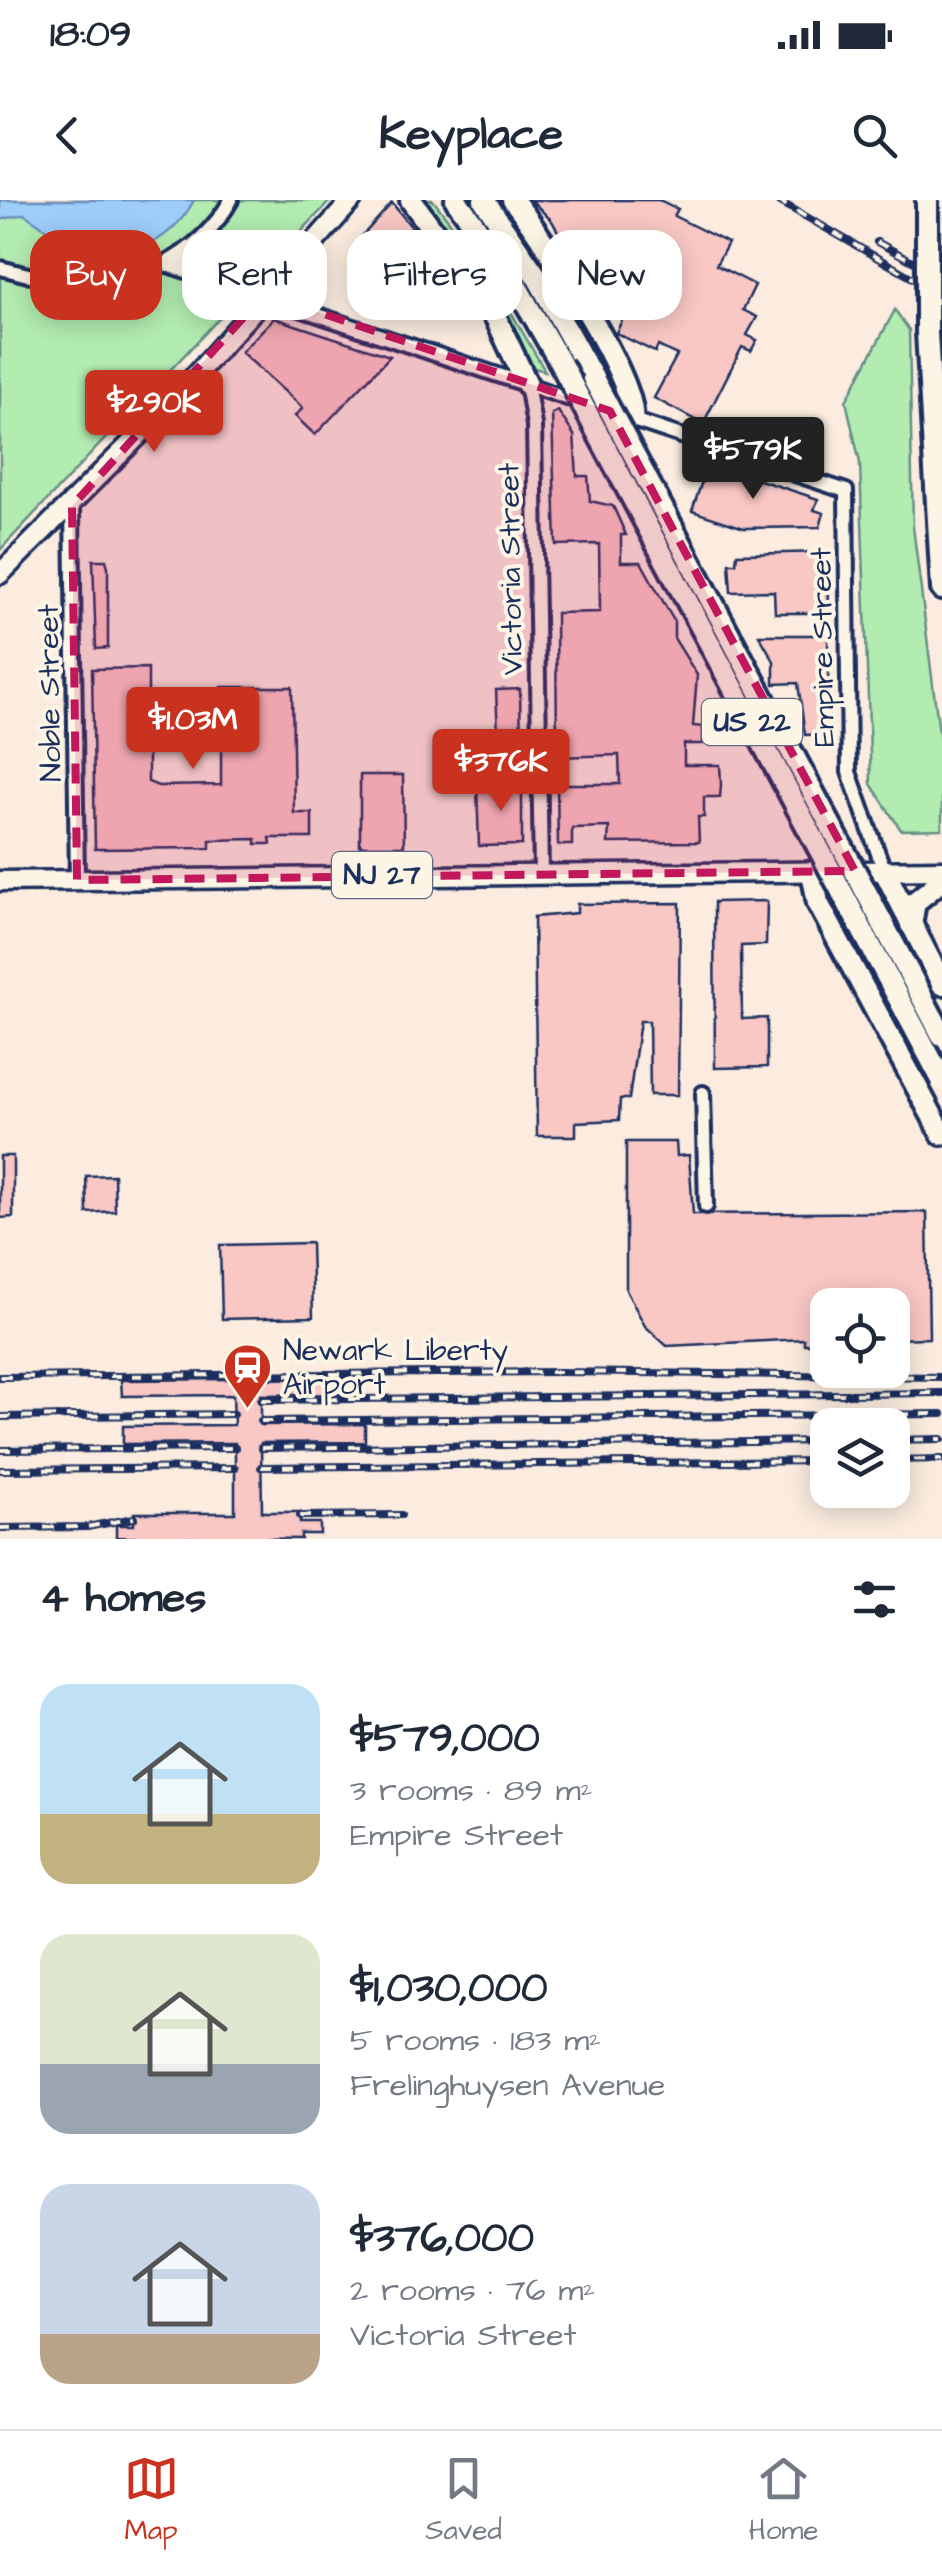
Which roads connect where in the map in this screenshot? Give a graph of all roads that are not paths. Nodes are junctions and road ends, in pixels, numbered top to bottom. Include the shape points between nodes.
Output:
1 (231, 200) edge
2 (352, 200) edge
3 (411, 200) edge
4 (456, 200) edge
5 (484, 200) edge
6 (513, 200) edge
7 (927, 200) edge
8 (324, 230) edge
9 (178, 256) junction
10 (182, 257) edge
11 (165, 264) junction
12 (0, 268) edge
13 (182, 270) edge
14 (327, 315) edge
15 (241, 320) edge
16 (527, 384) junction
17 (632, 418) junction
18 (72, 506) junction
19 (0, 574) edge
20 (941, 581) edge
21 (884, 870) junction
22 (942, 870) edge
23 (812, 872) junction
24 (542, 874) junction
25 (78, 880) junction
26 (942, 880) edge
27 (0, 881) edge
28 (912, 927) junction
29 (942, 984) edge
30 (942, 1035) edge
31 (942, 1080) edge
32 (703, 1093) dead end
33 (942, 1134) edge
34 (706, 1206) dead end

1 - 9 street
2 - 8 main road
3 - 16 highway via 496,318
4 - 31 highway, US 22, bridge via 513,279 561,364
5 - 30 highway, US 22, bridge via 537,277
6 - 17 highway via 573,288 630,396
7 - 20 highway, bridge via 926,333
9 - 10 street
9 - 11 street
11 - 12 street via 91,284
11 - 13 street
14 - 16 street, Empire Street
15 - 18 main road
16 - 17 street, Empire Street
16 - 24 street, Victoria Street via 534,425
17 - 21 street, Empire Street via 846,491 849,772
18 - 19 main road
18 - 25 street, Noble Street
21 - 22 main road, NJ 27
21 - 23 main road, NJ 27
21 - 28 highway
23 - 24 main road, NJ 27
23 - 33 highway via 818,902
24 - 25 main road, NJ 27
25 - 27 main road, NJ 27
26 - 28 highway via 915,902
28 - 29 highway
32 - 34 street

